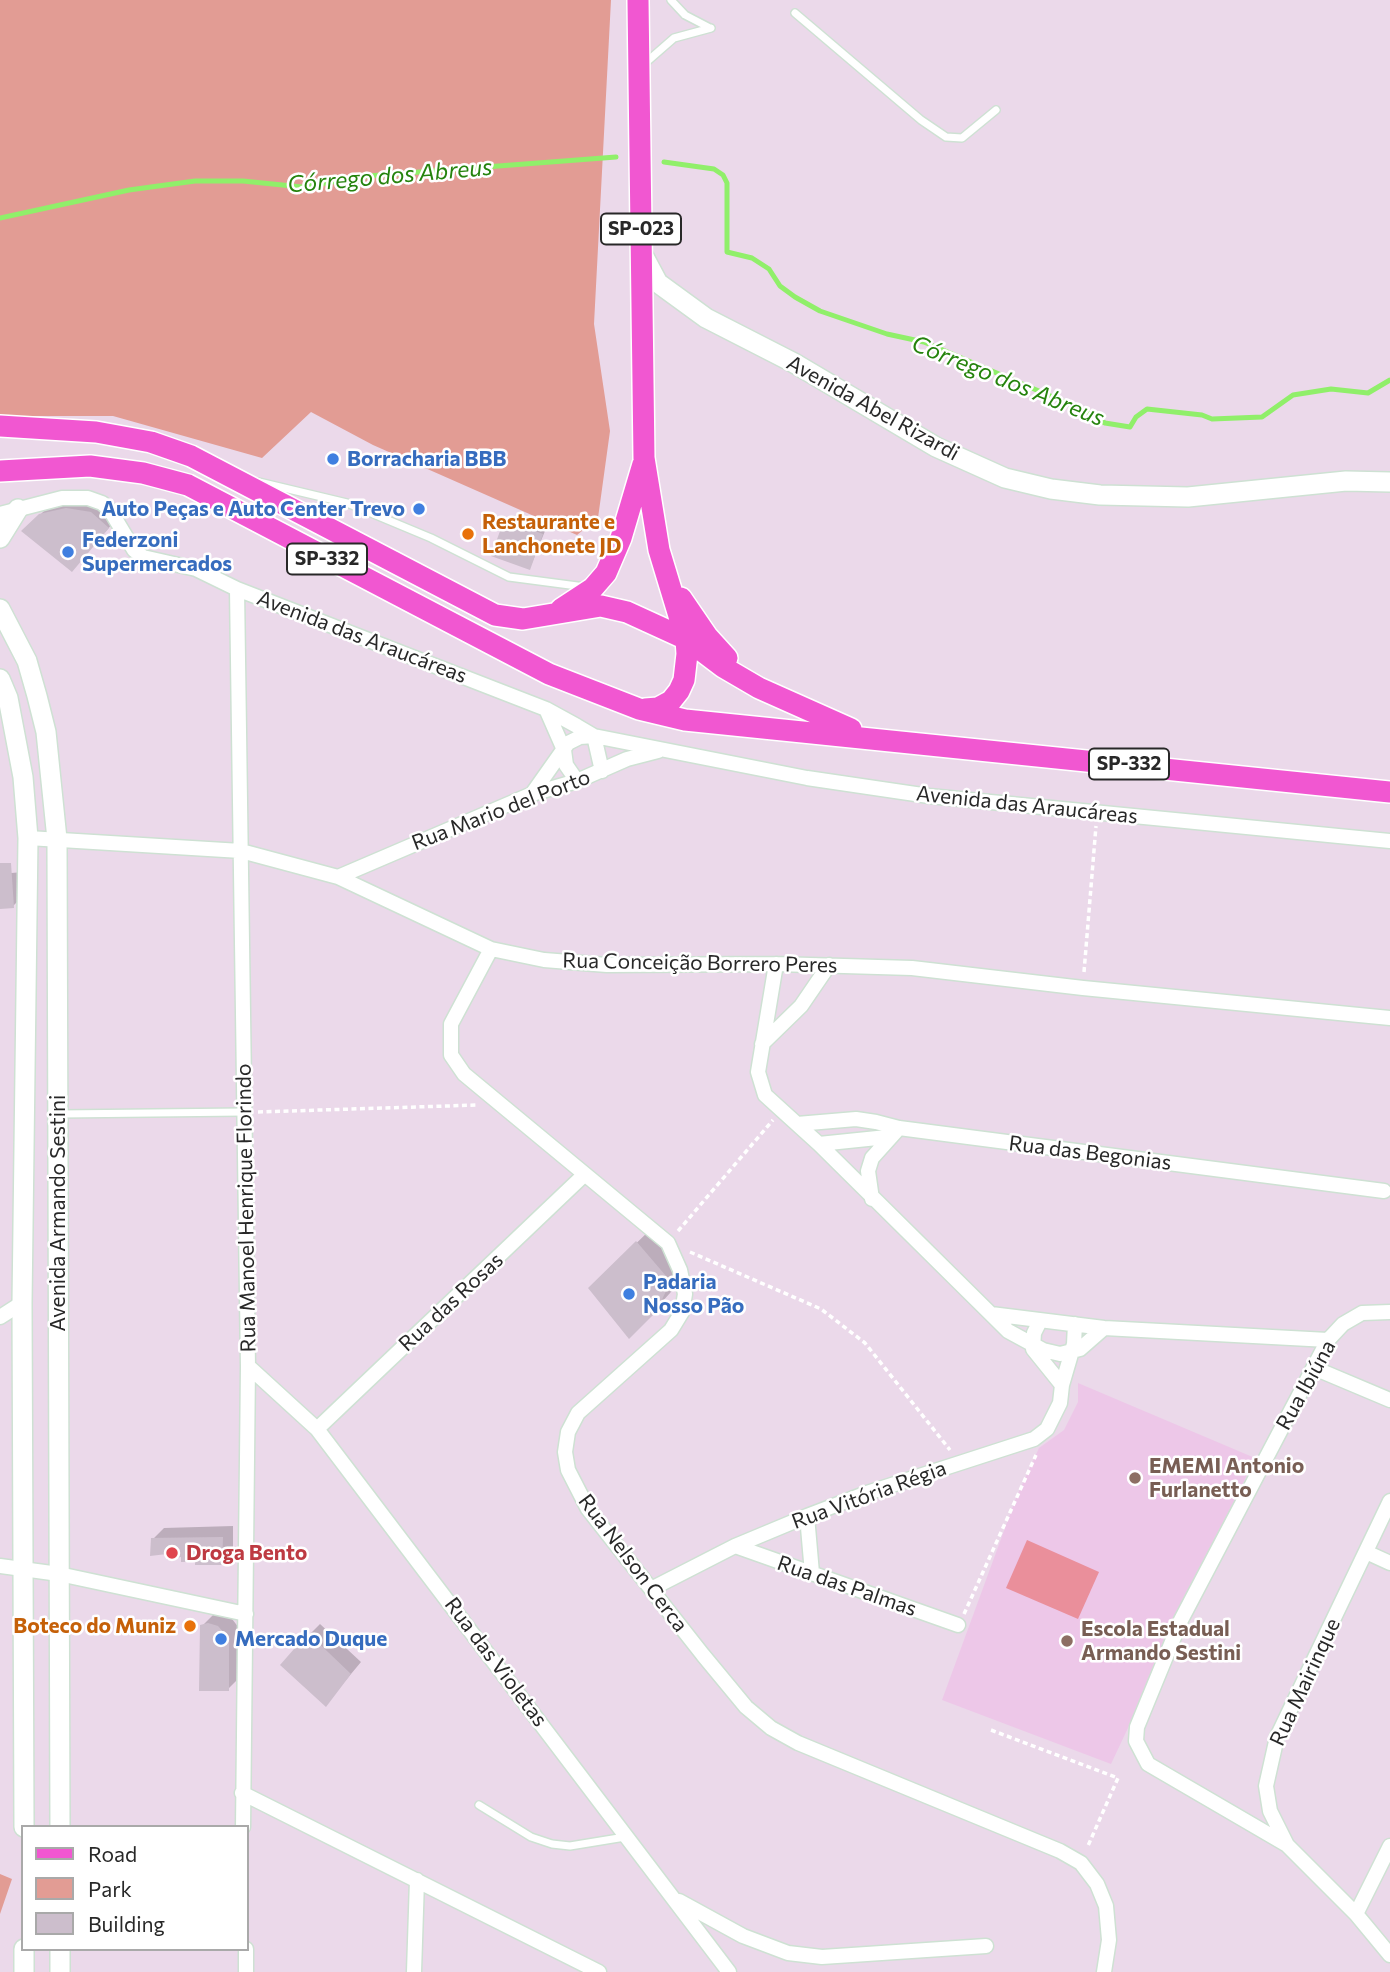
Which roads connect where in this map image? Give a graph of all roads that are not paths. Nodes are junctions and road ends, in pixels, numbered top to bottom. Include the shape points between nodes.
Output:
1 (638, 0) edge
2 (671, 0) edge
3 (795, 13) dead end
4 (639, 69) junction
5 (996, 110) dead end
6 (642, 253) junction
7 (0, 426) edge
8 (644, 458) junction
9 (0, 471) edge
10 (236, 476) junction
11 (1390, 482) edge
12 (9, 511) edge
13 (0, 538) edge
14 (659, 550) junction
15 (593, 588) junction
16 (237, 589) junction
17 (0, 609) edge
18 (556, 613) junction
19 (686, 639) junction
20 (0, 679) edge
21 (760, 688) junction
22 (546, 709) junction
23 (639, 709) junction
24 (594, 736) junction
25 (869, 737) junction
26 (564, 750) junction
27 (666, 750) junction
28 (602, 771) junction
29 (577, 781) junction
30 (1390, 792) edge
31 (532, 794) junction
32 (29, 838) junction
33 (57, 839) junction
34 (1390, 841) edge
35 (241, 851) junction
36 (338, 877) junction
37 (491, 949) junction
38 (776, 964) junction
39 (830, 965) junction
40 (1390, 1018) edge
41 (762, 1044) junction
42 (244, 1112) junction
43 (58, 1114) junction
44 (797, 1124) junction
45 (893, 1133) junction
46 (819, 1144) junction
47 (585, 1174) junction
48 (1384, 1191) dead end
49 (872, 1199) junction
50 (22, 1303) junction
51 (1390, 1312) edge
52 (991, 1314) junction
53 (0, 1317) edge
54 (1040, 1321) junction
55 (1075, 1324) junction
56 (1104, 1328) junction
57 (1328, 1340) junction
58 (1033, 1346) junction
59 (1071, 1353) junction
60 (248, 1366) junction
61 (1314, 1368) junction
62 (1062, 1385) junction
63 (1390, 1400) edge
64 (317, 1429) junction
65 (1390, 1501) edge
66 (807, 1516) junction
67 (735, 1546) junction
68 (1366, 1552) junction
69 (1390, 1563) edge
70 (0, 1566) edge
71 (24, 1568) junction
72 (812, 1573) junction
73 (58, 1574) junction
74 (650, 1589) junction
75 (246, 1614) junction
76 (958, 1625) road end
77 (243, 1793) junction
78 (480, 1805) dead end
79 (24, 1825) edge
80 (60, 1825) edge
81 (243, 1825) edge
82 (628, 1837) junction
83 (1287, 1845) junction
84 (1390, 1846) edge
85 (417, 1880) junction
86 (675, 1898) junction
87 (1356, 1914) junction
88 (986, 1946) dead end
89 (24, 1951) edge
90 (60, 1951) edge
91 (246, 1951) edge
92 (1390, 1955) edge
93 (24, 1972) edge
94 (60, 1972) edge
95 (246, 1972) edge
96 (414, 1972) edge
97 (599, 1972) edge
98 (729, 1972) edge
99 (1104, 1972) edge

1 - 4 main road, SP-023
2 - 4 lane via 685,15 711,28 674,38
3 - 5 lane via 946,137 962,138
4 - 6 main road, SP-023
6 - 8 main road, SP-023
6 - 11 street, Avenida Abel Rizardi via 658,283 706,318 803,368 936,447 1006,478 1100,495 1188,497 1346,481
7 - 10 main road, SP-332 via 96,432 150,442
8 - 14 main road, SP-023
8 - 15 main road, SP-023 via 614,558
9 - 23 main road, SP-332 via 90,466 188,485 549,674
10 - 15 lane via 347,503 509,577
10 - 18 main road, SP-332 via 495,615 523,619
12 - 13 street
12 - 16 street, Avenida das Araucáreas via 62,498 88,498 110,510 143,557 195,569
14 - 19 main road, SP-023
14 - 21 main road via 692,616
15 - 18 main road, SP-023
16 - 22 street, Avenida das Araucáreas
16 - 35 street, Rua Manoel Henrique Florindo
17 - 33 street, Avenida Armando Sestini via 27,661 46,732
18 - 19 main road, SP-332 via 601,606 651,621
19 - 21 main road, SP-332
19 - 23 main road via 687,667 679,691 658,708
20 - 32 street, Avenida Armando Sestini via 23,777
21 - 25 main road, SP-332
22 - 24 street, Avenida das Araucáreas
22 - 26 street
23 - 25 main road, SP-332 via 685,720
24 - 26 street via 574,739
24 - 27 street, Avenida das Araucáreas
24 - 28 street
25 - 30 main road, SP-332
26 - 29 street via 566,765
26 - 31 street
27 - 28 street, Rua Mario del Porto
27 - 34 street, Avenida das Araucáreas via 834,782 1097,814
28 - 29 street, Rua Mario del Porto
29 - 31 street, Rua Mario del Porto
31 - 36 street, Rua Mario del Porto
32 - 33 street, Rua Conceição Borrero Peres
32 - 50 street, Avenida Armando Sestini
33 - 35 street, Rua Conceição Borrero Peres
33 - 43 street, Avenida Armando Sestini
35 - 36 street, Rua Conceição Borrero Peres
35 - 42 street, Rua Manoel Henrique Florindo
36 - 37 street, Rua Conceição Borrero Peres
37 - 38 street, Rua Conceição Borrero Peres via 544,961 607,965
37 - 47 street, Rua Nelson Cerca via 451,1024 452,1055 464,1074
38 - 39 street, Rua Conceição Borrero Peres
38 - 41 street
39 - 40 street, Rua Conceição Borrero Peres via 959,972
39 - 41 street via 801,1006
41 - 44 street via 759,1083 765,1095
42 - 43 lane
42 - 60 street, Rua Manoel Henrique Florindo
43 - 73 street, Avenida Armando Sestini
44 - 45 street, Rua das Begonias via 856,1119
44 - 46 street
45 - 46 street, Rua das Begonias
45 - 48 street, Rua das Begonias
45 - 49 street via 872,1158 868,1171
46 - 49 street
47 - 64 street, Rua das Rosas
47 - 74 street, Rua Nelson Cerca via 668,1243 685,1294 682,1312 671,1330 578,1413 565,1452 568,1470 588,1509
49 - 52 street
50 - 53 street
50 - 71 street, Avenida Armando Sestini
51 - 57 street, Rua Ibiúna via 1362,1313
52 - 54 street
52 - 58 street
54 - 55 street
54 - 58 street
55 - 56 street
55 - 59 street
56 - 57 street
56 - 59 street
57 - 61 street, Rua Ibiúna
58 - 59 street
58 - 62 street
59 - 62 street
60 - 64 street, Rua das Violetas
60 - 75 street, Rua Manoel Henrique Florindo
61 - 63 street
61 - 83 street, Rua Ibiúna via 1181,1620 1146,1700 1136,1741 1148,1764
62 - 66 street, Rua Vitória Régia via 1060,1403 1048,1429 1034,1439
64 - 82 street, Rua das Violetas
65 - 68 street, Rua Mairinque
66 - 67 street, Rua Vitória Régia
66 - 72 street
67 - 72 street, Rua das Palmas
67 - 74 street, Rua Vitória Régia
68 - 69 street
68 - 83 street, Rua Mairinque via 1277,1737 1268,1768 1270,1811
70 - 71 street
71 - 73 street
71 - 79 street, Avenida Armando Sestini
72 - 76 street, Rua das Palmas
73 - 75 street
73 - 80 street, Avenida Armando Sestini
74 - 99 street, Rua Nelson Cerca via 746,1707 771,1728 1081,1863 1106,1906 1109,1940
75 - 77 street, Rua Manoel Henrique Florindo
77 - 81 street, Rua Manoel Henrique Florindo
77 - 85 street
78 - 82 lane via 531,1837 552,1844 570,1846
82 - 86 street, Rua das Violetas
83 - 87 street, Rua Mairinque
84 - 87 street
85 - 96 street
85 - 97 street
86 - 88 street via 743,1936 788,1953 822,1957
86 - 98 street, Rua das Violetas
87 - 92 street, Rua Mairinque
89 - 93 street
90 - 94 street
91 - 95 street

